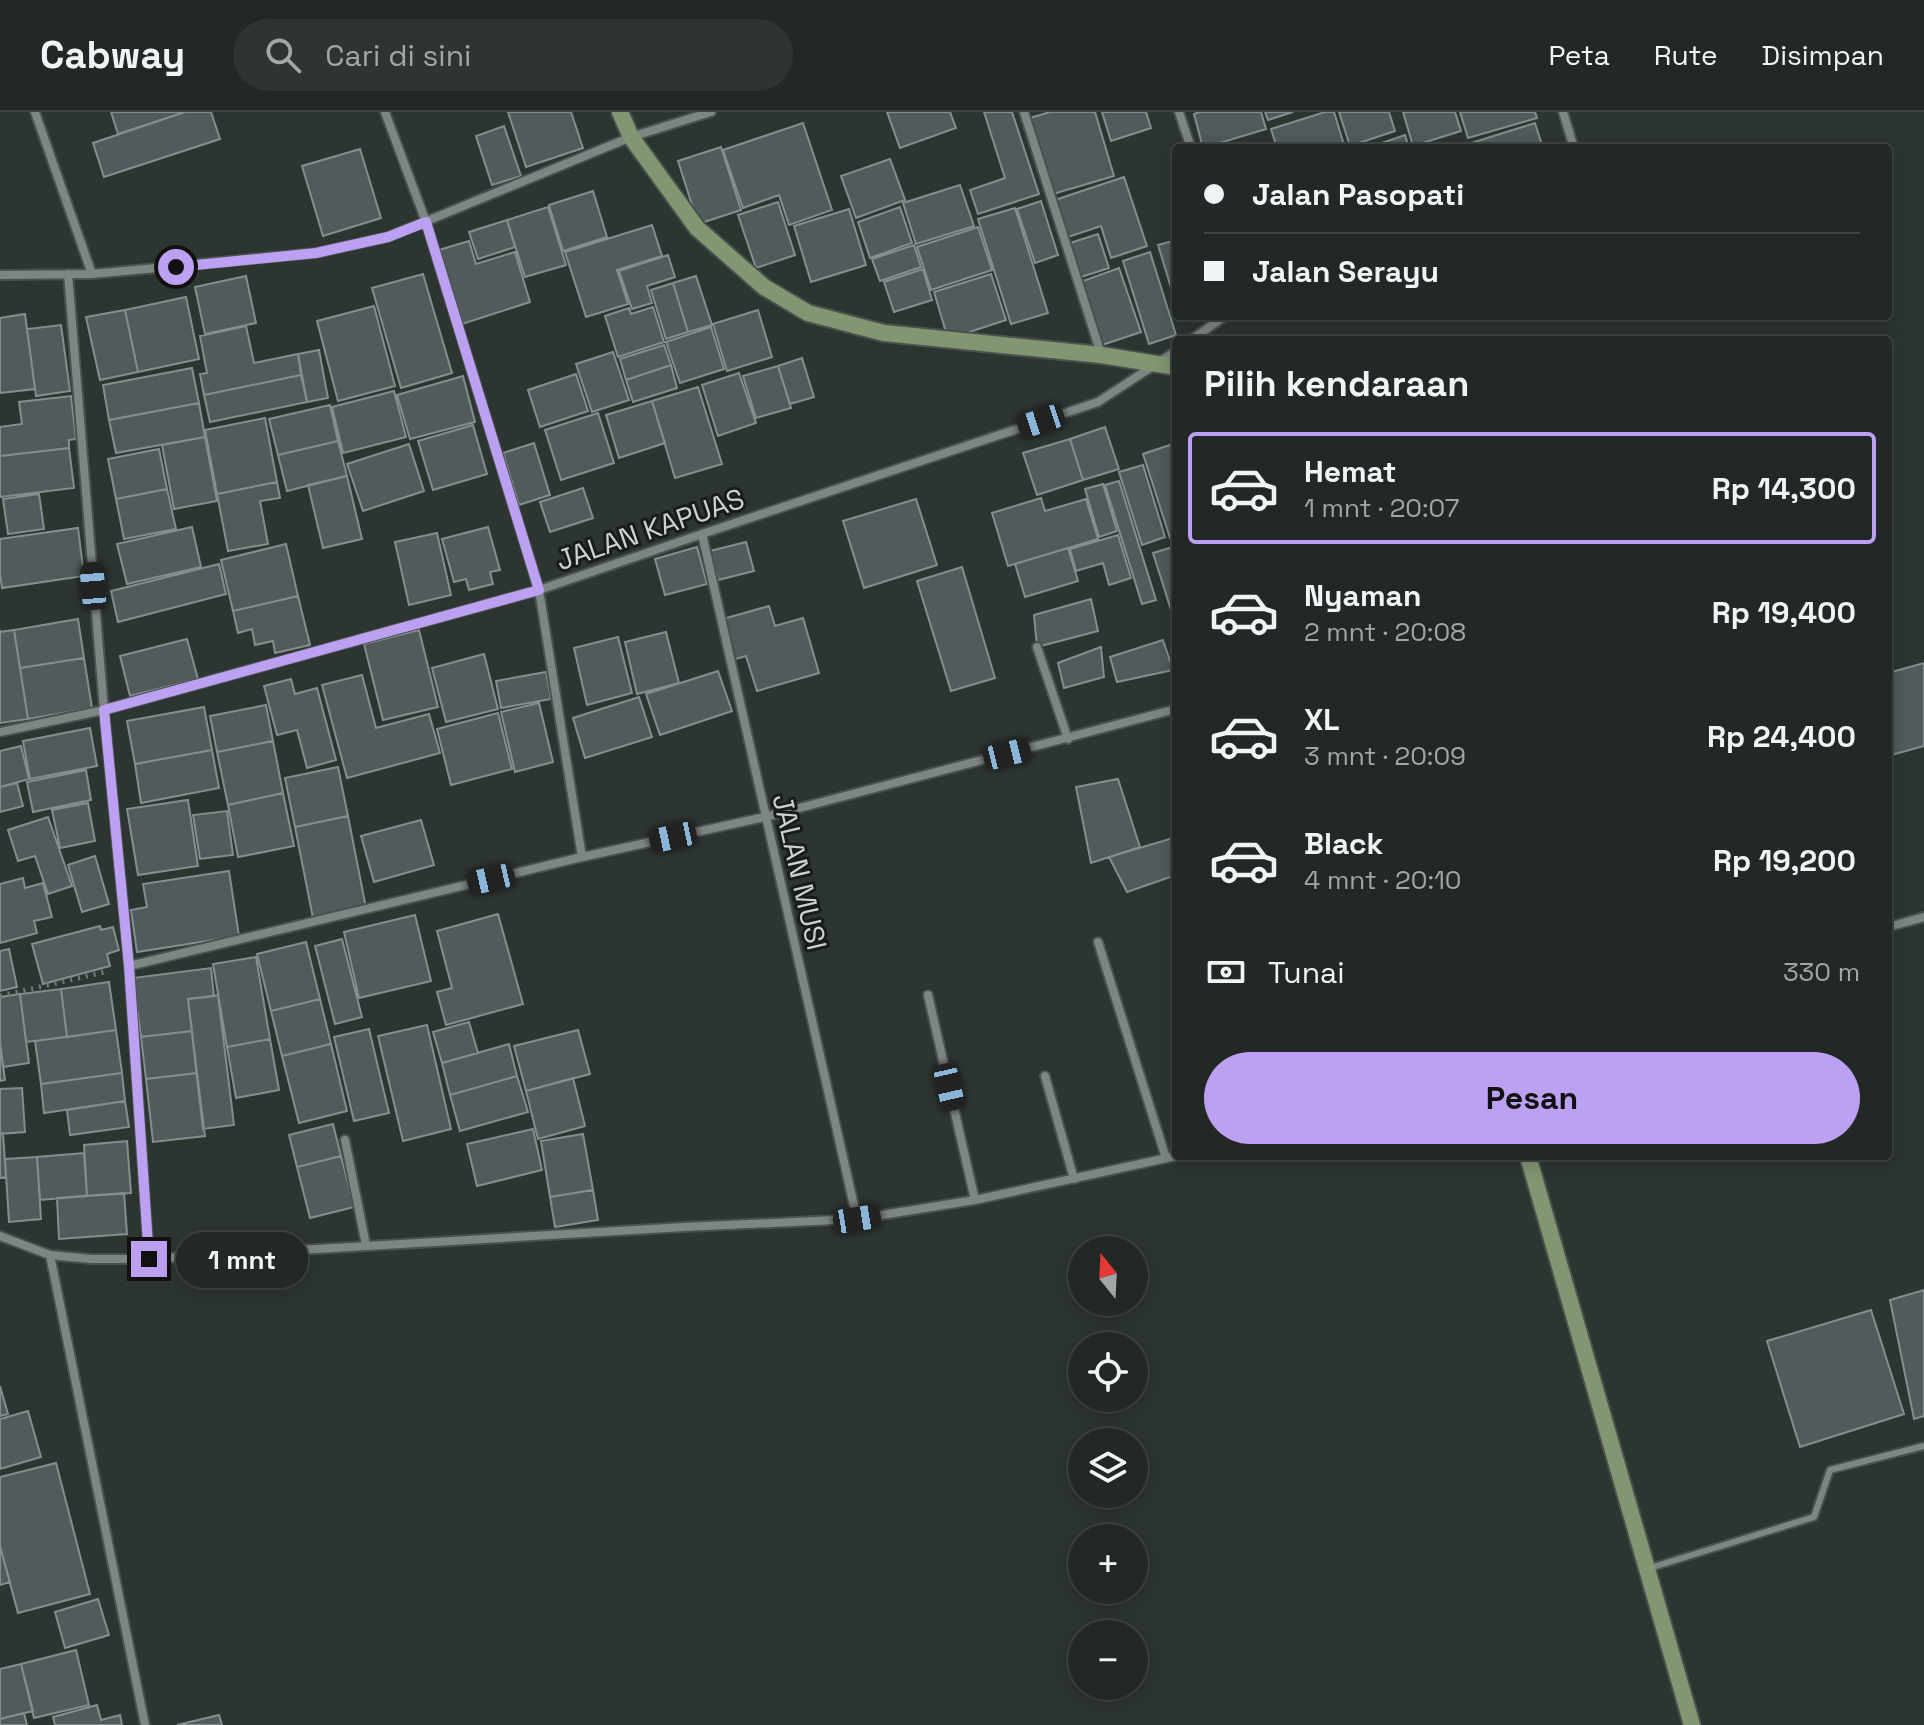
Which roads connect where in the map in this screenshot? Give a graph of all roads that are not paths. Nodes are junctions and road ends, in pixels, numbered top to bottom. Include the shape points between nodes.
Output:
1 (35, 112) edge
2 (385, 112) edge
3 (620, 112) edge
4 (711, 112) edge
5 (1024, 112) edge
6 (1179, 112) edge
7 (1563, 112) edge
8 (631, 137) junction
9 (1190, 144) edge
10 (1573, 144) edge
11 (426, 222) junction
12 (68, 274) junction
13 (92, 274) junction
14 (0, 275) edge
15 (1219, 320) edge
16 (1197, 336) edge
17 (1101, 355) junction
18 (1168, 365) edge
19 (702, 534) junction
20 (539, 590) junction
21 (1037, 647) dead end
22 (104, 710) junction
23 (1172, 710) edge
24 (0, 732) edge
25 (1068, 739) junction
26 (765, 817) junction
27 (582, 857) junction
28 (1924, 917) edge
29 (1892, 926) edge
30 (1098, 942) dead end
31 (129, 966) junction
32 (928, 995) dead end
33 (1045, 1076) dead end
34 (345, 1140) dead end
35 (1171, 1157) edge
36 (1529, 1160) edge
37 (1074, 1179) junction
38 (975, 1200) junction
39 (857, 1219) junction
40 (0, 1236) edge
41 (366, 1245) junction
42 (50, 1255) junction
43 (149, 1259) junction
44 (1924, 1446) edge
45 (1646, 1569) junction
46 (145, 1725) edge
47 (1692, 1725) edge

1 - 13 street
2 - 11 street
3 - 8 main road
4 - 8 street
5 - 17 street
6 - 9 street
7 - 10 street
8 - 11 street
8 - 17 main road via 697,228 764,287 808,313 884,333
11 - 13 street via 388,237 316,253
11 - 20 street
12 - 13 street
12 - 14 street
12 - 22 street
15 - 16 street
17 - 18 main road
18 - 19 street, JALAN KAPUAS via 1098,402
19 - 20 street, JALAN KAPUAS
19 - 26 street, JALAN MUSI
20 - 22 street, JALAN KAPUAS
20 - 27 street
21 - 25 street
22 - 24 street, JALAN KAPUAS
22 - 31 street
23 - 25 street
25 - 26 street
26 - 27 street
26 - 39 street, JALAN MUSI
27 - 31 street
28 - 29 street
30 - 35 street
31 - 43 street
32 - 38 street
33 - 37 street
34 - 41 street
35 - 37 street
36 - 45 main road
37 - 38 street
38 - 39 street
39 - 41 street
40 - 42 street
41 - 43 street
42 - 43 street
42 - 46 street
44 - 45 lane via 1830,1470 1814,1517
45 - 47 main road

